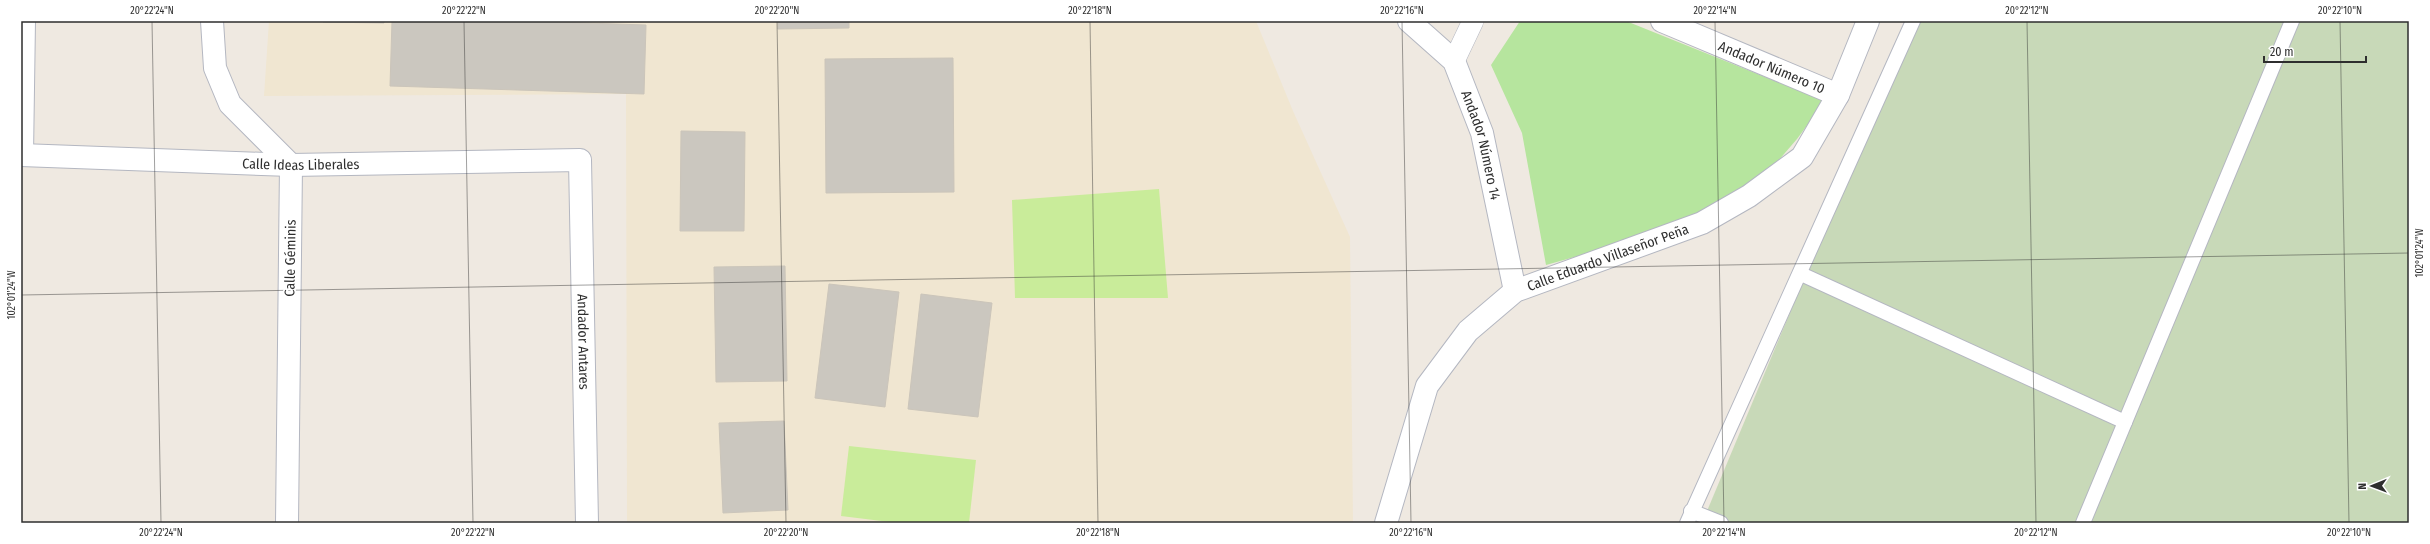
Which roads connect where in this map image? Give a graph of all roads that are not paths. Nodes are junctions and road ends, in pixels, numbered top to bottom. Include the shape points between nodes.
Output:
1 (24, 21) edge
2 (212, 21) edge
3 (1409, 21) edge
4 (1473, 21) edge
5 (1662, 21) edge
6 (1868, 21) edge
7 (1913, 21) edge
8 (2292, 21) edge
9 (1454, 62) junction
10 (1838, 95) junction
11 (22, 156) edge
12 (580, 160) joint
13 (291, 165) junction
14 (1801, 274) junction
15 (1515, 291) junction
16 (2125, 422) junction
17 (1689, 517) edge
18 (286, 523) edge
19 (586, 523) edge
20 (1386, 523) edge
21 (1721, 523) edge
22 (2083, 523) edge

1 - 11 street
2 - 13 street via 215,68 230,104
3 - 9 street, Andador Número 14
4 - 9 street
5 - 10 street, Andador Número 10
6 - 10 street, Calle Eduardo Villaseñor Peña
7 - 14 lane
8 - 16 lane
9 - 15 street, Andador Número 14 via 1482,133
10 - 15 street, Calle Eduardo Villaseñor Peña via 1802,157 1749,196 1702,223
11 - 13 street, Calle Ideas Liberales
12 - 13 street, Calle Ideas Liberales
12 - 19 street, Andador Antares
13 - 18 street, Calle Géminis
14 - 16 lane
14 - 17 lane
15 - 20 street, Calle Eduardo Villaseñor Peña via 1468,331 1427,386
16 - 22 lane
17 - 21 lane

